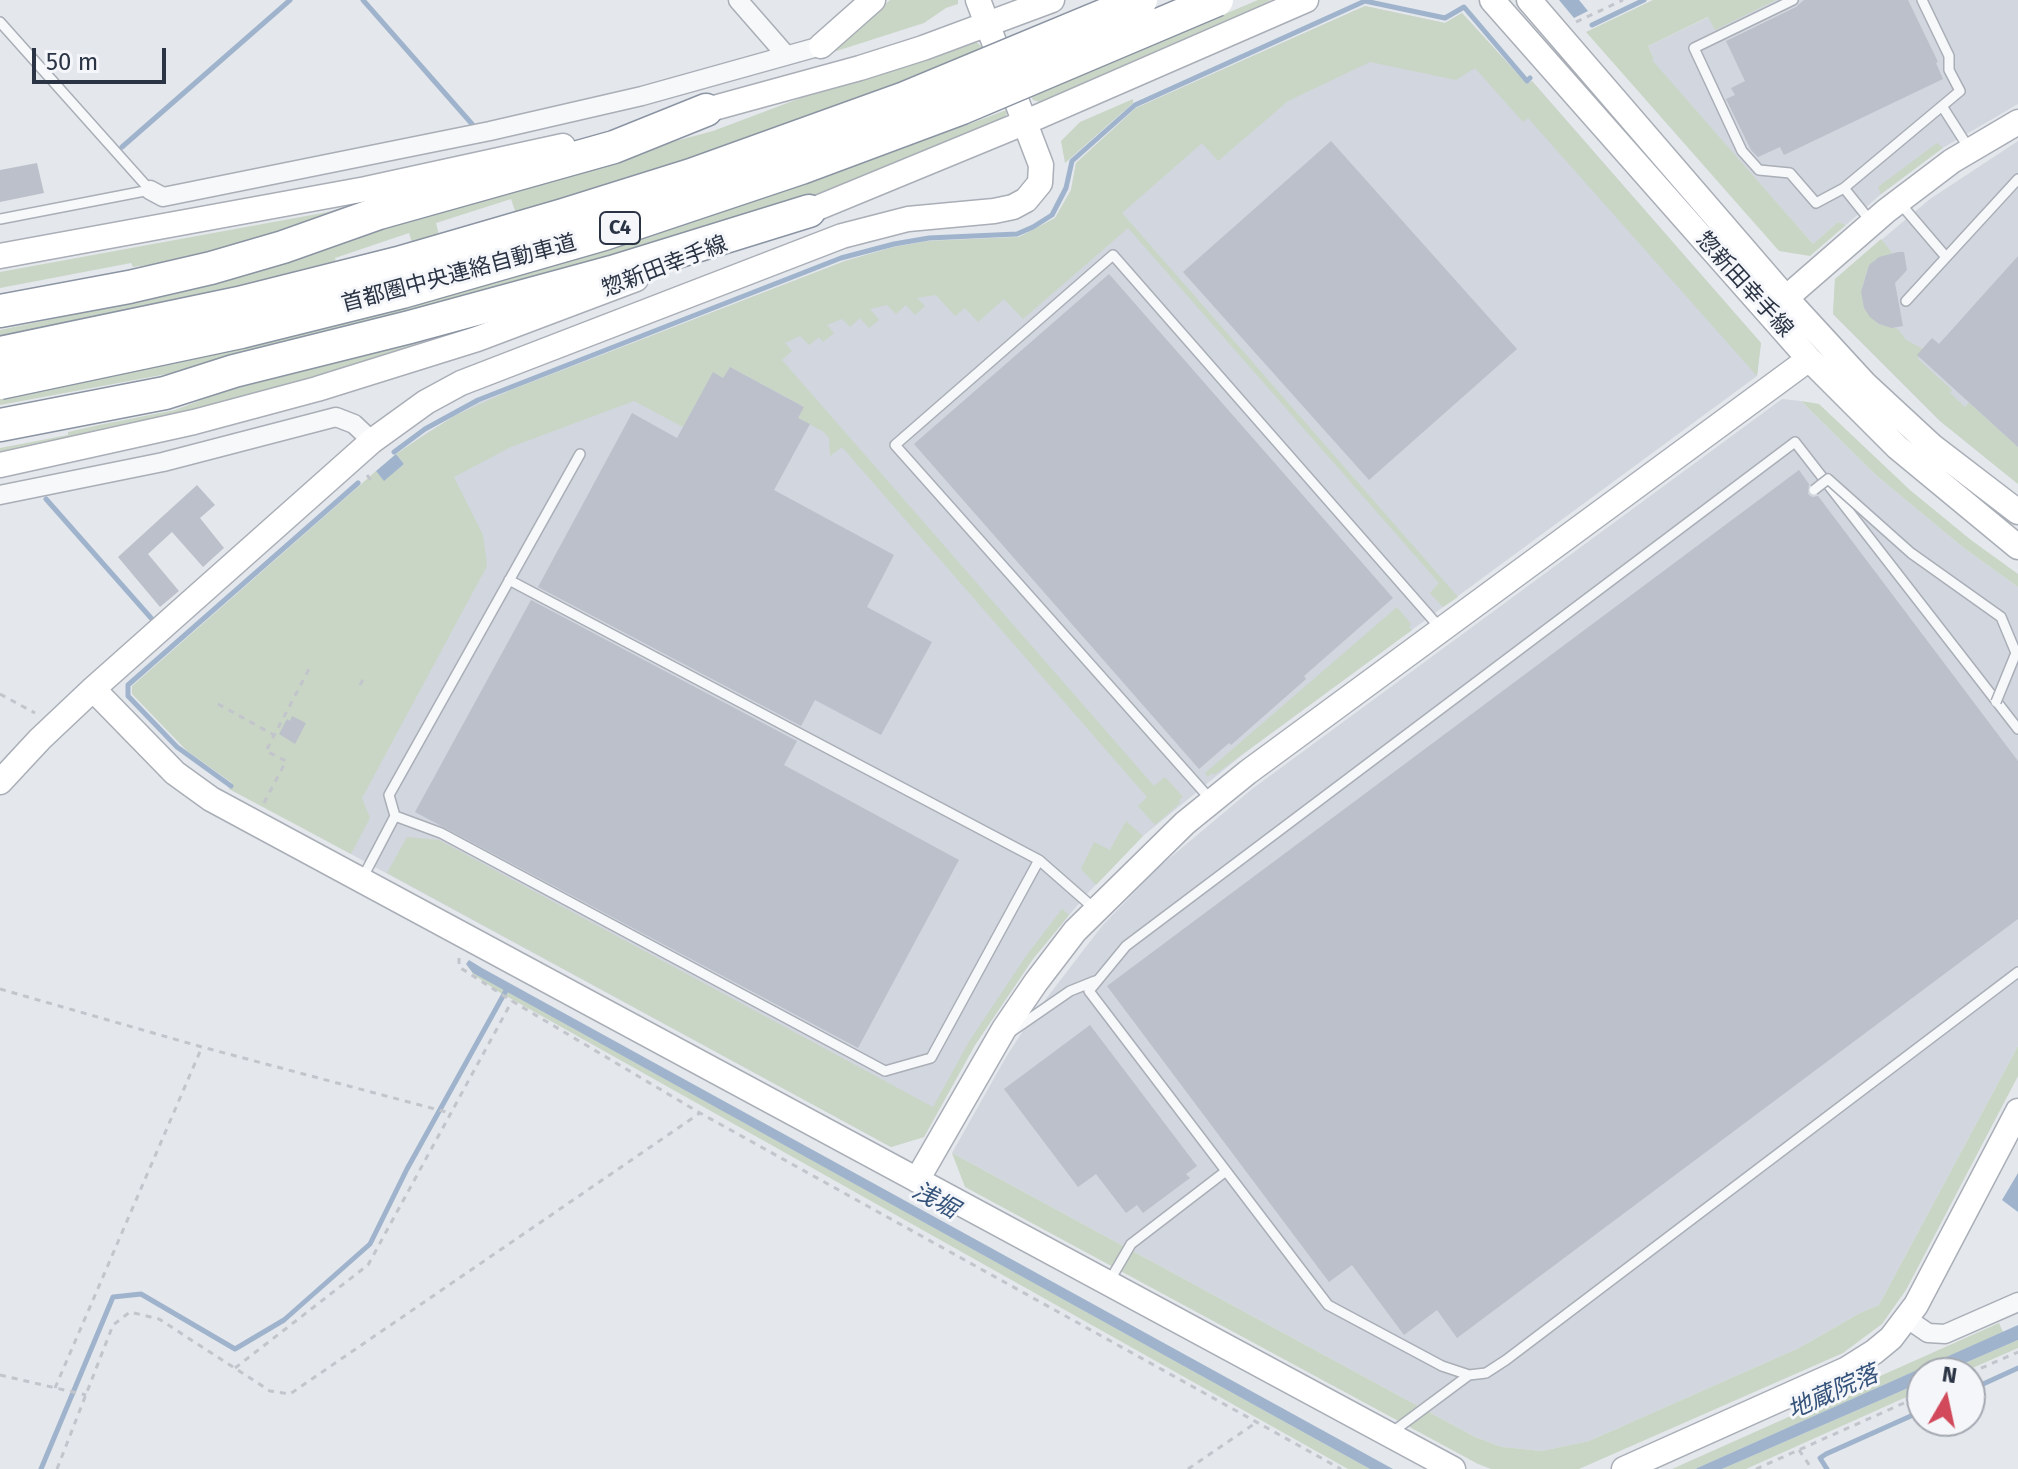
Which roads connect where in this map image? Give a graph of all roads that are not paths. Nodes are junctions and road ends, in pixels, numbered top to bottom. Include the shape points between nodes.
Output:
1 (738, 0) edge
2 (873, 0) edge
3 (978, 0) edge
4 (1052, 0) edge
5 (1141, 0) edge
6 (1217, 0) edge
7 (1306, 0) edge
8 (1492, 0) edge
9 (1529, 0) edge
10 (1793, 0) edge
11 (1922, 0) edge
12 (1285, 6) edge
13 (0, 22) edge
14 (987, 25) junction
15 (821, 46) joint
16 (786, 55) junction
17 (1942, 106) junction
18 (706, 110) junction
19 (1026, 122) junction
20 (2018, 122) edge
21 (1970, 150) junction
22 (2018, 179) edge
23 (1844, 188) junction
24 (150, 190) junction
25 (1898, 201) junction
26 (809, 211) junction
27 (0, 219) edge
28 (1872, 223) junction
29 (0, 256) edge
30 (1946, 257) junction
31 (1786, 298) junction
32 (1906, 301) dead end
33 (0, 311) edge
34 (0, 353) edge
35 (1809, 359) junction
36 (0, 383) edge
37 (0, 425) edge
38 (372, 441) junction
39 (580, 454) dead end
40 (0, 465) edge
41 (1814, 490) dead end
42 (0, 495) edge
43 (2018, 512) edge
44 (2018, 547) edge
45 (509, 580) junction
46 (1441, 629) junction
47 (93, 689) junction
48 (1996, 702) junction
49 (2018, 729) edge
50 (0, 782) edge
51 (1212, 801) junction
52 (395, 816) junction
53 (1039, 860) junction
54 (362, 879) junction
55 (1096, 910) junction
56 (2018, 972) edge
57 (1098, 980) junction
58 (996, 1043) junction
59 (2018, 1111) edge
60 (1226, 1171) junction
61 (917, 1180) junction
62 (1108, 1283) junction
63 (2018, 1302) edge
64 (1906, 1318) junction
65 (1469, 1375) junction
66 (1388, 1435) junction
67 (1453, 1469) edge
68 (1624, 1469) edge

1 - 16 street
2 - 15 street
3 - 14 street
4 - 14 street
5 - 34 highway, 首都圏中央連絡自動車道 / C4, bridge via 905,98 563,215 239,303
6 - 36 highway, 首都圏中央連絡自動車道 / C4, bridge via 962,108 604,234 270,325
7 - 12 street, 惣新田幸手線
8 - 35 street, 惣新田幸手線
9 - 31 street, 惣新田幸手線
10 - 23 lane via 1694,48 1742,151 1759,170 1790,173 1816,203
11 - 17 lane via 1960,91
12 - 19 street, 惣新田幸手線
13 - 24 lane
14 - 18 street via 860,68
14 - 19 street
15 - 16 street
16 - 24 street via 642,96 476,134 163,197
17 - 21 lane
17 - 23 lane
18 - 29 street via 366,189
18 - 33 highway via 614,147 379,213 211,268
19 - 26 street, 惣新田幸手線
19 - 38 street via 1043,174 1038,189 1013,207 908,219 842,236 461,383
20 - 21 street
21 - 25 street
22 - 30 lane
23 - 28 lane
24 - 27 lane
25 - 28 street
25 - 30 lane
26 - 37 highway via 612,272 165,393
26 - 40 street, 惣新田幸手線 via 413,360 194,422
28 - 31 street
30 - 32 lane
31 - 43 street, 惣新田幸手線 via 1900,418
35 - 44 street, 惣新田幸手線 via 1897,447
35 - 46 street
38 - 42 street via 354,424 336,417 163,462
38 - 47 street
39 - 45 lane
41 - 48 lane, bridge via 1828,479 1911,553 2001,617 2016,653
45 - 52 lane via 389,795
45 - 53 lane
46 - 51 street
46 - 51 lane via 1113,255 895,445
47 - 50 street
47 - 54 street via 175,773 211,799
48 - 49 lane
48 - 57 lane via 1795,442 1126,946
51 - 55 street
52 - 53 lane via 441,833 885,1071 931,1058
52 - 54 lane
53 - 55 lane
54 - 61 street
55 - 58 street via 1036,982
56 - 65 lane via 1506,1360 1486,1373
57 - 58 lane via 1070,991
57 - 60 lane via 1089,991
58 - 61 street
59 - 64 street
60 - 62 lane via 1131,1244
60 - 65 lane via 1328,1305
61 - 62 street
62 - 66 street
63 - 64 street via 1945,1334 1928,1333
64 - 68 street via 1891,1338 1847,1369
65 - 66 lane
66 - 67 street

